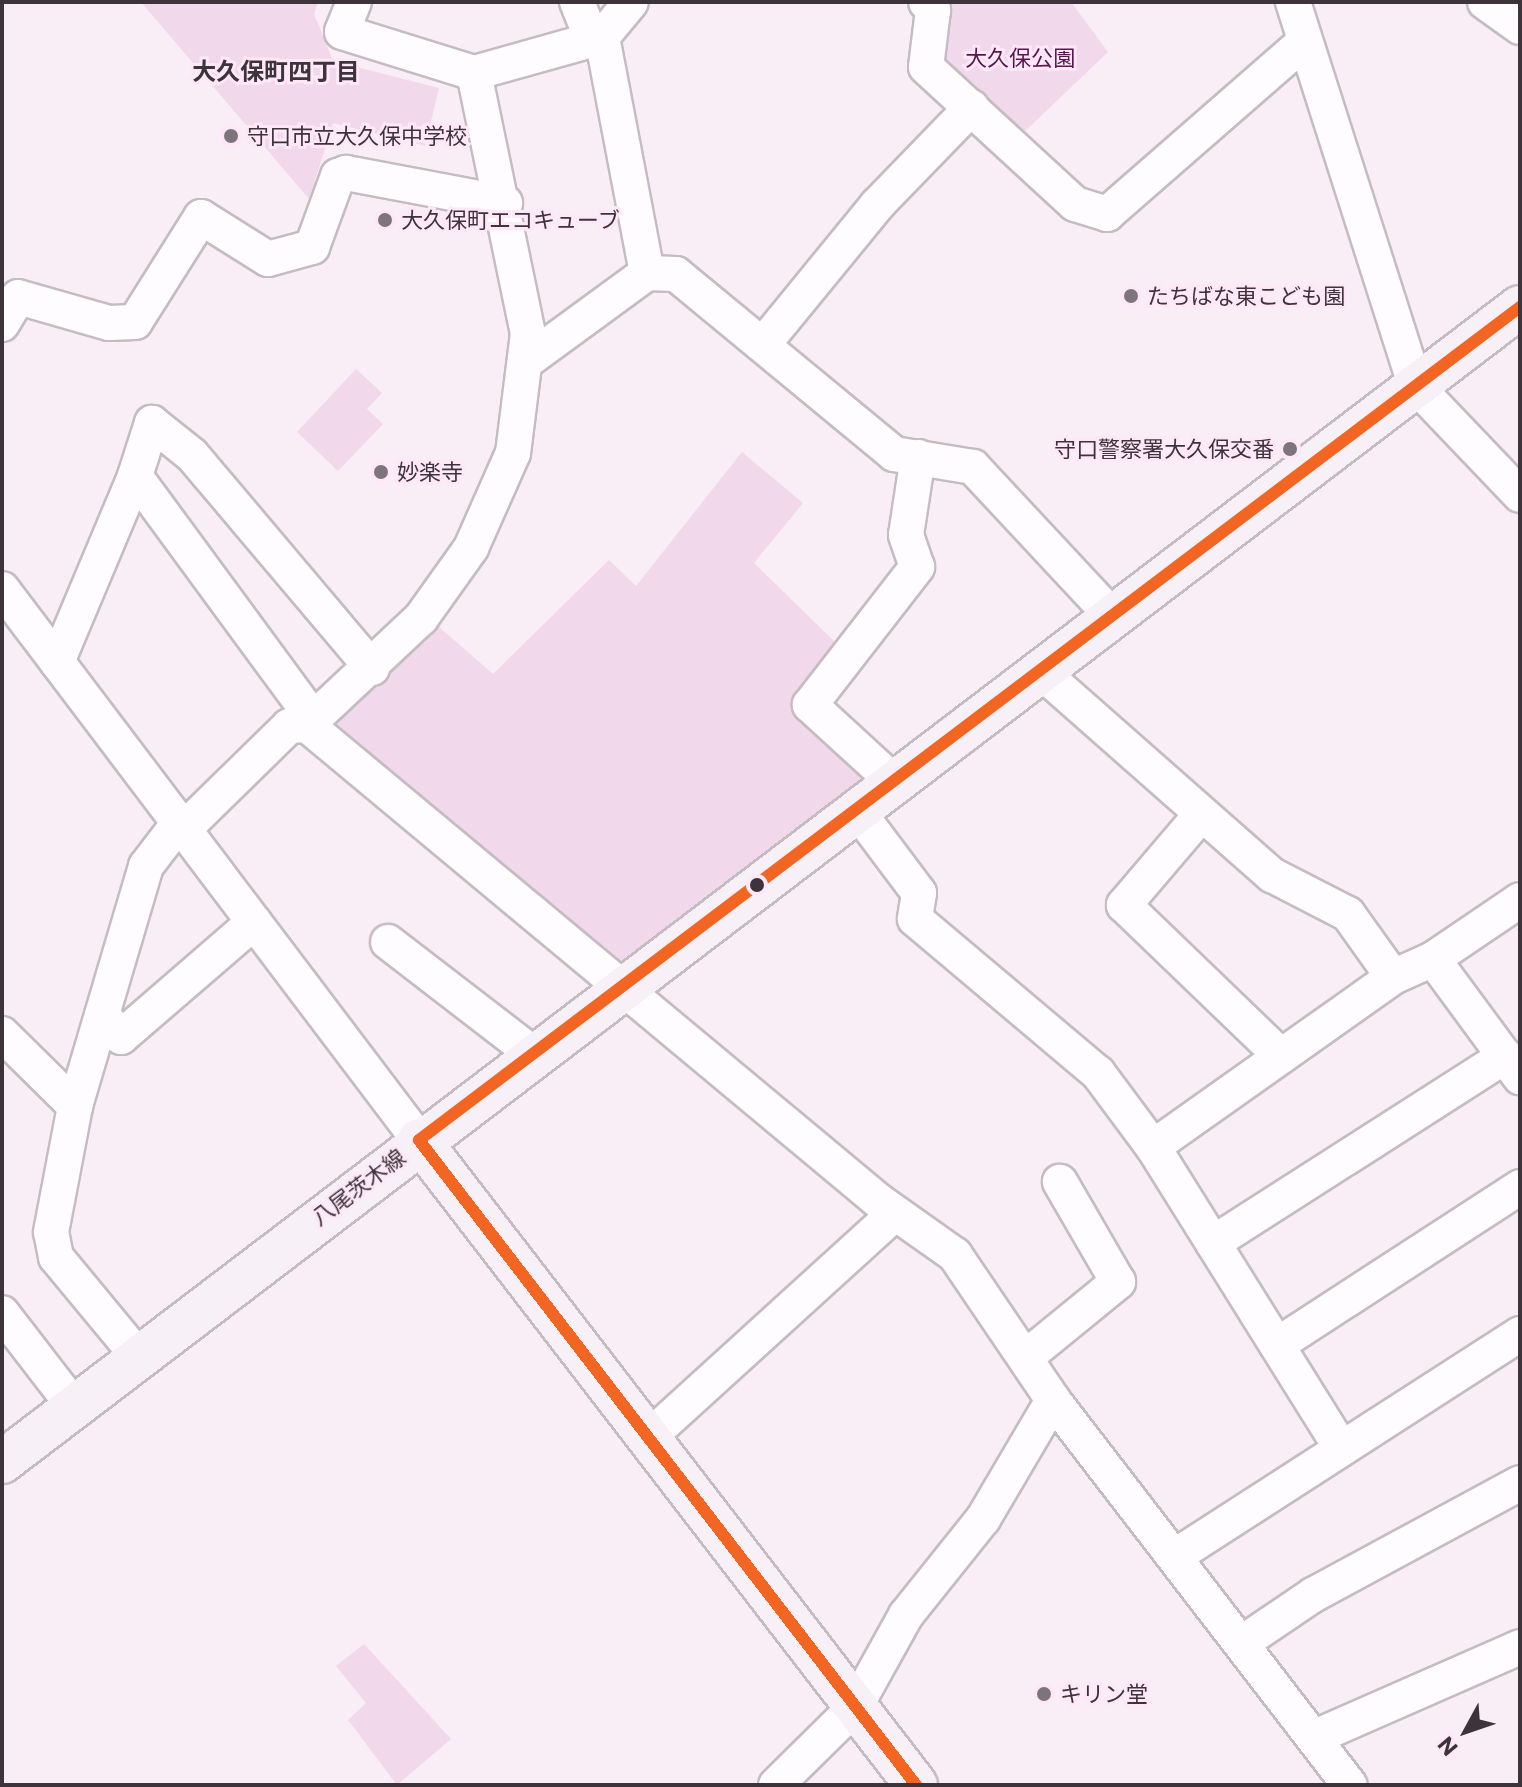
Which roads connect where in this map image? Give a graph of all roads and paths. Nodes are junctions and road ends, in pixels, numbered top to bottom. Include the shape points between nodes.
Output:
1 (354, 2) edge
2 (577, 2) edge
3 (631, 2) edge
4 (926, 2) edge
5 (1293, 2) edge
6 (1485, 2) edge
7 (1520, 27) edge
8 (596, 36) junction
9 (1304, 42) junction
10 (474, 73) junction
11 (972, 107) junction
12 (505, 203) junction
13 (647, 273) junction
14 (1516, 315) edge
15 (2, 324) edge
16 (765, 342) junction
17 (528, 360) junction
18 (1415, 385) junction
19 (918, 457) junction
20 (135, 476) junction
21 (1520, 495) edge
22 (2, 589) edge
23 (1110, 614) junction
24 (57, 662) junction
25 (372, 668) junction
26 (1038, 669) junction
27 (310, 723) junction
28 (893, 781) junction
29 (856, 809) junction
30 (1199, 817) junction
31 (181, 826) junction
32 (1520, 900) edge
33 (254, 922) junction
34 (388, 942) dead end
35 (1433, 959) junction
36 (1393, 977) junction
37 (627, 985) junction
38 (102, 1015) junction
39 (2, 1034) edge
40 (536, 1056) junction
41 (1281, 1056) junction
42 (1512, 1066) edge
43 (75, 1106) junction
44 (419, 1140) junction
45 (1153, 1147) junction
46 (1060, 1182) dead end
47 (1520, 1187) edge
48 (895, 1213) junction
49 (1213, 1243) junction
50 (2, 1313) edge
51 (1520, 1334) edge
52 (1277, 1345) junction
53 (137, 1355) junction
54 (1026, 1357) junction
55 (1053, 1400) junction
56 (72, 1404) junction
57 (648, 1438) junction
58 (1340, 1446) junction
59 (2, 1462) edge
60 (1520, 1483) edge
61 (1177, 1555) junction
62 (1245, 1641) junction
63 (1520, 1647) edge
64 (855, 1707) junction
65 (1315, 1737) junction
66 (776, 1785) edge
67 (916, 1785) edge
68 (1349, 1785) edge

1 - 10 street via 342,32
2 - 8 street
3 - 8 street
4 - 11 street via 933,10 926,67
5 - 9 street
6 - 7 street
8 - 10 street
8 - 13 street
9 - 11 street via 1107,214 1075,204
9 - 18 street
10 - 12 street
11 - 16 street via 877,205
12 - 15 street via 346,173 338,176 312,247 268,259 201,217 135,322 109,323 18,297
12 - 17 street
13 - 16 street via 676,274
13 - 17 street
14 - 18 main road, 八尾茨木線
16 - 19 street via 894,454
17 - 25 street via 513,453 471,548 421,618
18 - 21 street
18 - 23 main road, 八尾茨木線
19 - 23 street via 973,467
19 - 28 street via 906,535 917,567 810,705
20 - 24 street
20 - 25 street via 152,423 192,455
20 - 27 street
22 - 24 street
23 - 26 main road, 八尾茨木線
24 - 31 street
25 - 27 street
26 - 28 main road, 八尾茨木線
26 - 30 street
27 - 31 street via 289,726
27 - 37 street
28 - 29 main road, 八尾茨木線
29 - 37 main road, 八尾茨木線
29 - 45 street via 919,893 915,919 1098,1073
30 - 36 street via 1272,875 1348,914
30 - 41 street via 1124,905
31 - 33 street
31 - 38 street via 146,866
32 - 35 street
33 - 38 street via 121,1037
33 - 44 street
34 - 40 street
35 - 36 street
35 - 42 street
36 - 41 street
37 - 40 main road, 八尾茨木線
37 - 48 street
38 - 43 street
39 - 43 street
40 - 44 main road, 八尾茨木線
41 - 45 street
42 - 49 street
43 - 53 street via 51,1232 56,1257
44 - 53 main road, 八尾茨木線
44 - 57 main road
45 - 49 street
46 - 54 street via 1118,1282
47 - 52 street
48 - 54 street via 955,1255
48 - 57 street
49 - 52 street
50 - 56 street
51 - 58 street
52 - 58 street
53 - 56 main road, 八尾茨木線
54 - 55 street
55 - 61 street
55 - 64 street via 983,1519 906,1615
56 - 59 main road, 八尾茨木線
57 - 64 main road
58 - 61 street
60 - 62 street via 1313,1595
61 - 62 street
62 - 65 street
63 - 65 street
64 - 66 street
64 - 67 main road
65 - 68 street

